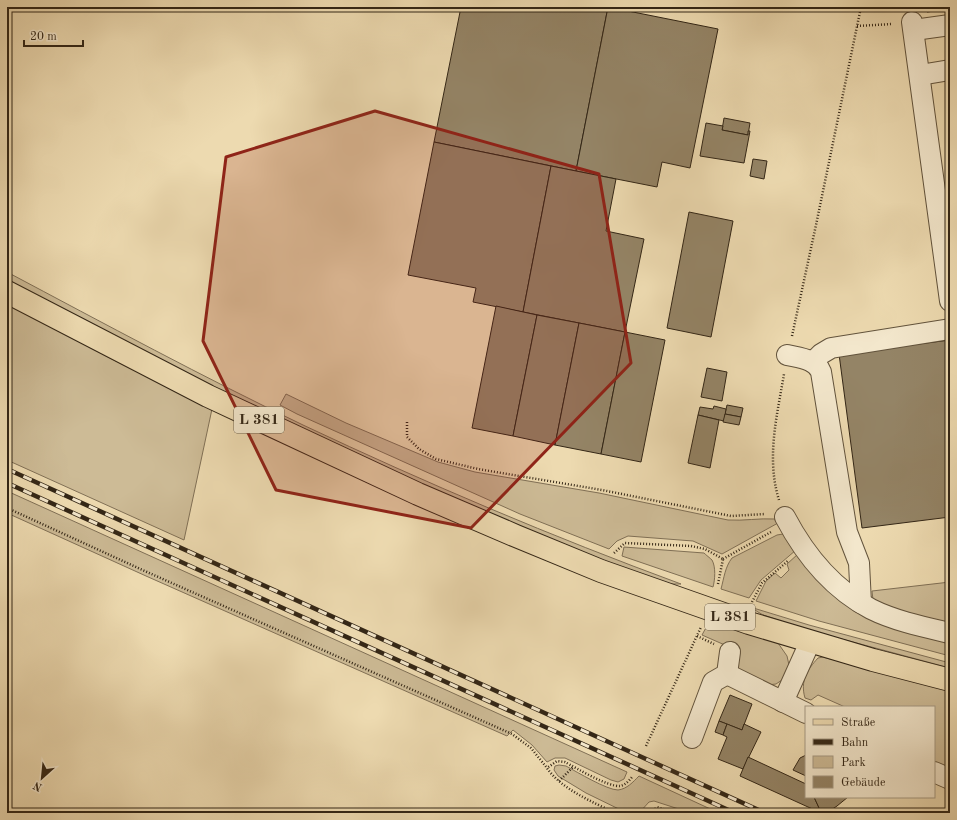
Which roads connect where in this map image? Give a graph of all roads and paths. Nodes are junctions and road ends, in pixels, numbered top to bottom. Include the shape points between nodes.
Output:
1 (861, 7) edge
2 (950, 25) edge
3 (857, 26) junction
4 (913, 26) junction
5 (950, 70) edge
6 (920, 75) junction
7 (816, 225) dead end
8 (7, 268) edge
9 (10, 282) edge
10 (950, 301) edge
11 (950, 329) edge
12 (787, 355) dead end
13 (813, 362) junction
14 (407, 422) dead end
15 (7, 508) edge
16 (787, 521) junction
17 (802, 548) junction
18 (618, 558) dead end
19 (723, 559) junction
20 (718, 584) dead end
21 (861, 603) junction
22 (751, 604) dead end
23 (702, 625) dead end
24 (950, 633) edge
25 (810, 642) junction
26 (730, 652) dead end
27 (727, 674) junction
28 (950, 680) edge
29 (783, 702) junction
30 (805, 713) edge
31 (692, 738) dead end
32 (646, 746) dead end
33 (573, 767) junction
34 (547, 768) junction
35 (935, 772) edge
36 (632, 776) dead end
37 (950, 779) edge
38 (559, 781) junction
39 (615, 813) edge
40 (651, 813) edge
41 (674, 813) edge

1 - 3 path
2 - 4 lane
3 - 4 path
3 - 7 path
4 - 6 lane
5 - 6 lane
6 - 10 lane
8 - 9 path
9 - 25 main road, L 381 via 208,396 418,494 601,571
11 - 13 lane via 831,348
12 - 13 lane
13 - 21 lane via 823,376 847,532 859,562
14 - 16 path via 407,437 419,449 436,459 732,516 768,514
15 - 34 path via 512,734 531,748
16 - 17 lane
16 - 19 path via 776,530
17 - 21 lane via 835,583
17 - 22 path via 762,583
18 - 19 path via 611,555 625,543 691,546 705,549
19 - 20 path
21 - 24 lane via 892,617
23 - 32 path
25 - 28 main road, L 381
25 - 29 lane
26 - 27 lane
27 - 29 lane
27 - 31 lane via 713,682
29 - 30 lane
33 - 34 path via 557,761
33 - 36 path via 609,784 620,786
33 - 38 path
34 - 38 path
35 - 37 lane
38 - 39 path
40 - 41 path via 657,806

